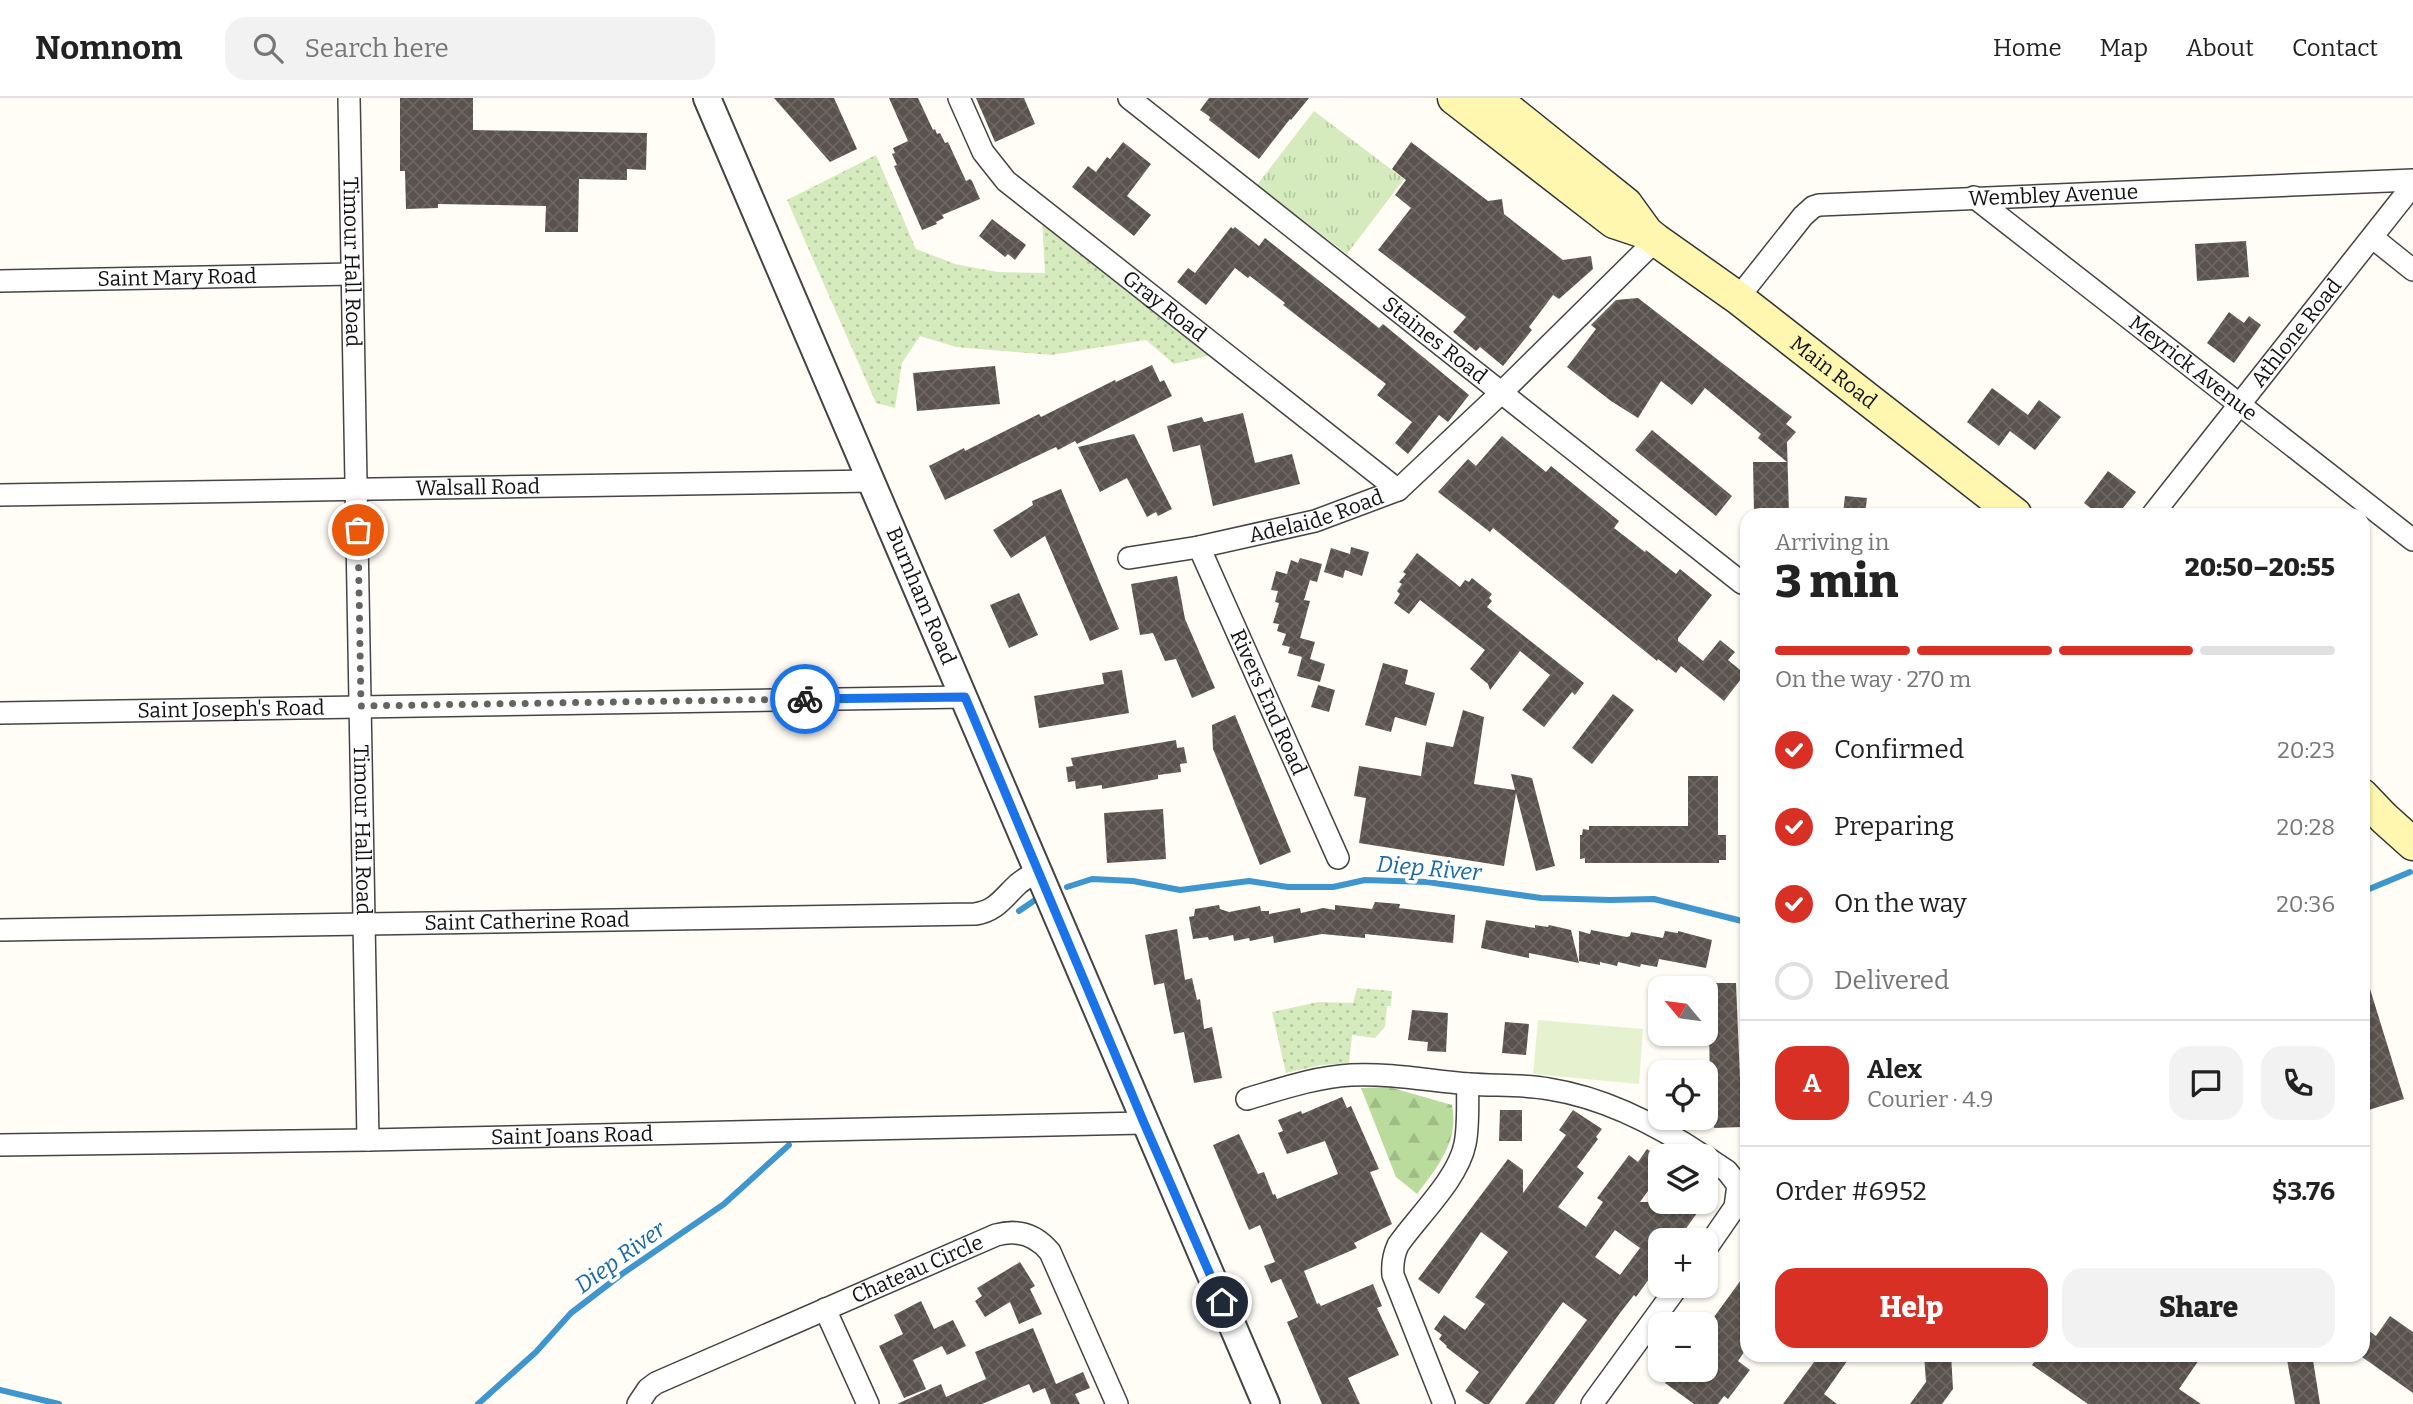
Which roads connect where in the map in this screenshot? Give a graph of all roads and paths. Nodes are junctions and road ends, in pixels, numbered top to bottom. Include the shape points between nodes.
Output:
1 (349, 98) edge
2 (707, 98) edge
3 (959, 98) edge
4 (1129, 98) edge
5 (1454, 98) edge
6 (1494, 98) edge
7 (2413, 183) edge
8 (1974, 197) junction
9 (1652, 237) junction
10 (2373, 238) junction
11 (2413, 270) edge
12 (352, 274) junction
13 (0, 281) edge
14 (1738, 298) junction
15 (1501, 393) junction
16 (2239, 406) junction
17 (873, 481) junction
18 (358, 490) junction
19 (1398, 490) junction
20 (0, 495) edge
21 (2007, 508) edge
22 (2158, 508) edge
23 (2413, 540) edge
24 (1199, 547) junction
25 (1129, 558) dead end
26 (1740, 581) edge
27 (965, 697) junction
28 (361, 706) junction
29 (0, 713) edge
30 (2370, 799) edge
31 (2370, 803) edge
32 (2413, 827) edge
33 (2413, 844) edge
34 (1338, 858) dead end
35 (1046, 889) junction
36 (364, 923) junction
37 (0, 930) edge
38 (1468, 1084) junction
39 (1247, 1099) dead end
40 (1144, 1123) junction
41 (368, 1140) junction
42 (1684, 1144) edge
43 (0, 1145) edge
44 (1718, 1165) edge
45 (1718, 1232) edge
46 (1669, 1298) edge
47 (825, 1309) junction
48 (638, 1404) edge
49 (868, 1404) edge
50 (1117, 1404) edge
51 (1266, 1404) edge
52 (1444, 1404) edge
53 (1592, 1404) edge

1 - 12 street, Timour Hall Road
2 - 17 street, Burnham Road
3 - 19 street, Gray Road via 984,152 1006,181
4 - 15 street, Staines Road
5 - 9 main road, Main Road via 1614,222
6 - 9 main road, Main Road via 1626,204
7 - 8 street, Wembley Avenue
7 - 10 street, Athlone Road
8 - 14 street, Wembley Avenue via 1813,207
8 - 16 street, Meyrick Avenue
9 - 14 main road, Main Road
9 - 15 street, Adelaide Road
10 - 11 street
10 - 16 street, Athlone Road
12 - 13 street, Saint Mary Road
12 - 18 street, Timour Hall Road
14 - 21 main road, Main Road
15 - 19 street, Adelaide Road
15 - 26 street, Staines Road
16 - 22 street, Athlone Road
16 - 23 street, Meyrick Avenue
17 - 18 street, Walsall Road
17 - 27 street, Burnham Road
18 - 20 street, Walsall Road
18 - 28 street, Timour Hall Road
19 - 24 street, Adelaide Road via 1315,521
24 - 25 street, Adelaide Road
24 - 34 street, Rivers End Road
27 - 28 street, Saint Joseph's Road
27 - 35 street, Burnham Road
28 - 29 street, Saint Joseph's Road
28 - 36 street, Timour Hall Road
30 - 32 main road
31 - 33 main road
35 - 36 street, Saint Catherine Road via 1020,882 996,907 975,914
35 - 40 street, Burnham Road
36 - 37 street, Saint Catherine Road
36 - 41 street, Timour Hall Road
38 - 39 street via 1350,1075
38 - 42 street via 1547,1088 1603,1101
38 - 52 street via 1463,1152 1398,1245 1392,1265
40 - 41 street, Saint Joans Road
40 - 51 street, Burnham Road
41 - 43 street, Saint Joans Road
44 - 45 street via 1738,1185 1735,1207
46 - 53 street
47 - 48 street, Chateau Circle via 656,1383
47 - 49 street
47 - 50 street, Chateau Circle via 996,1235 1023,1234 1051,1252

